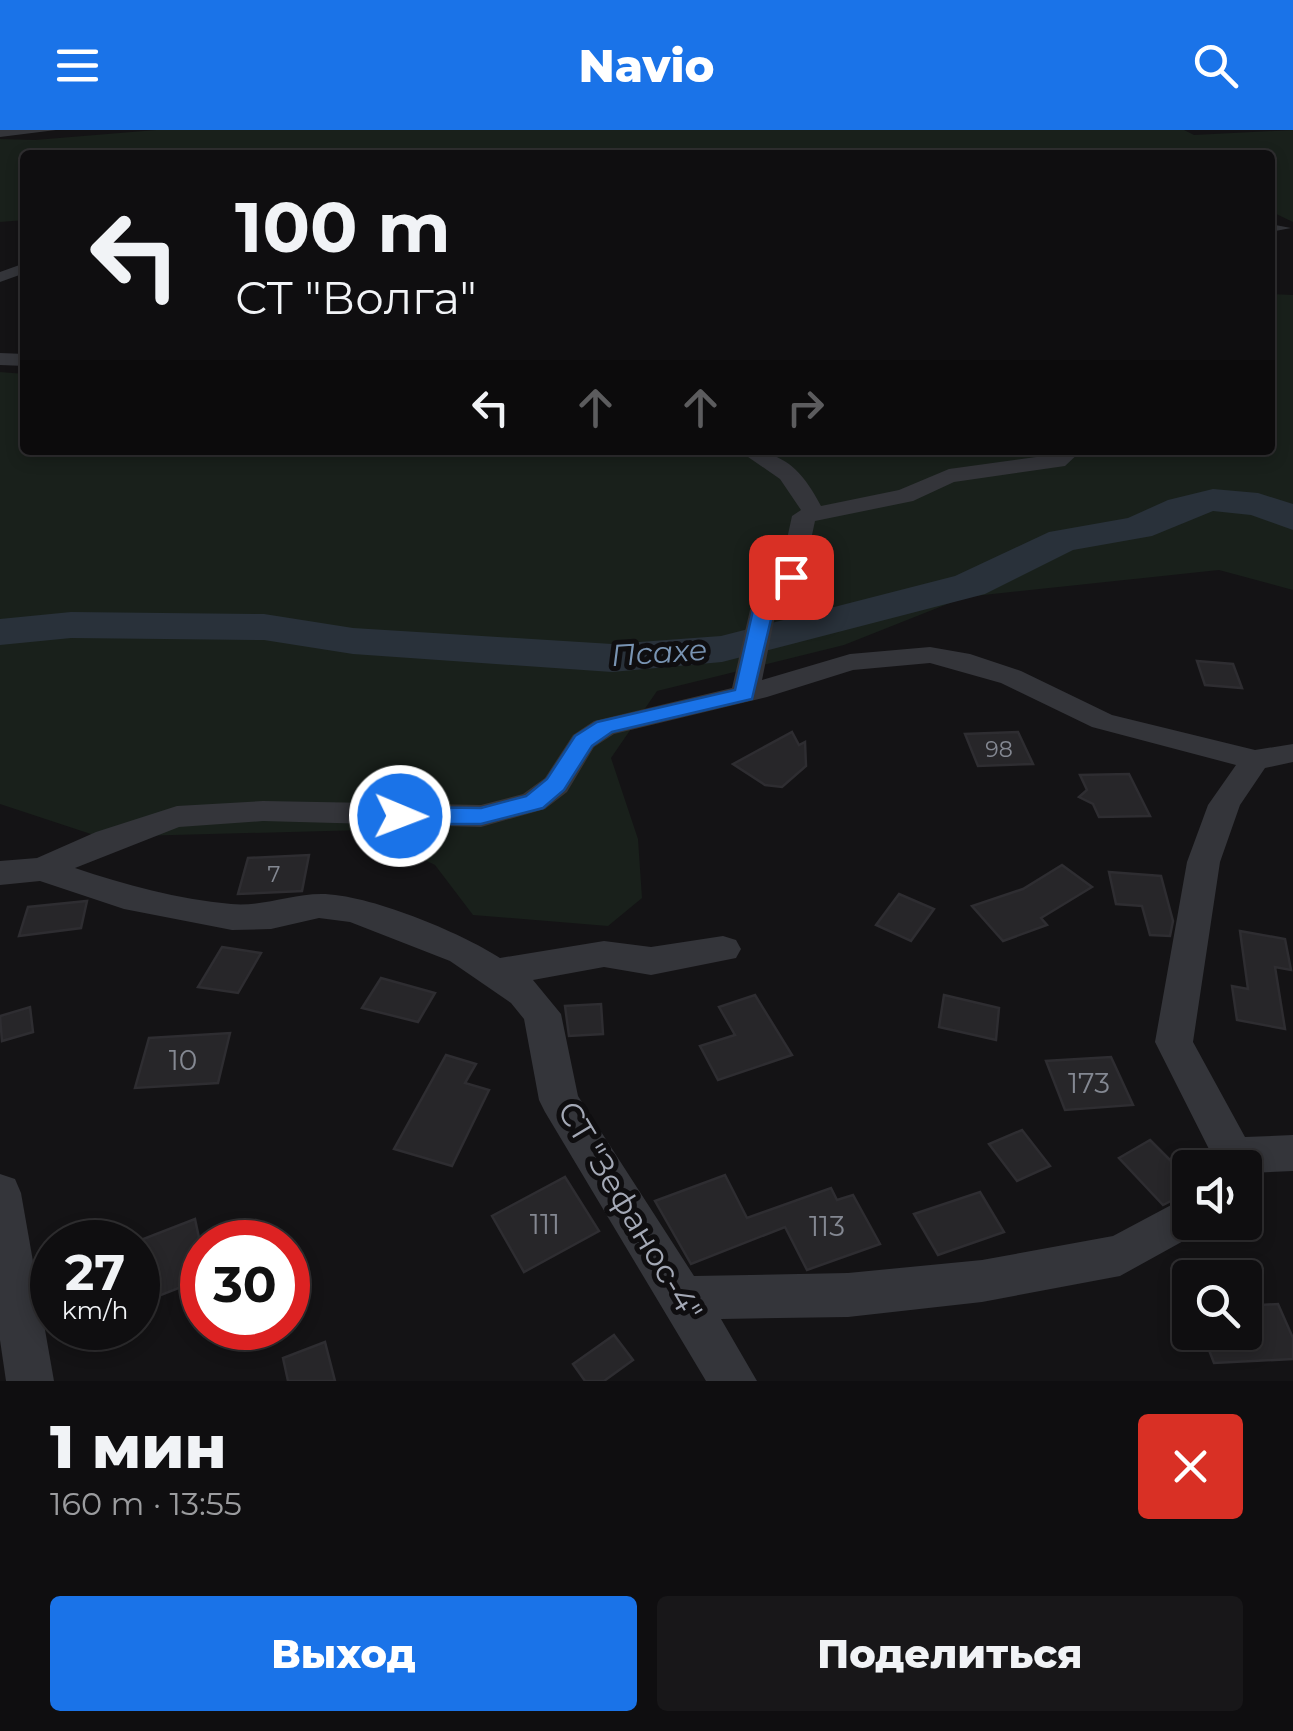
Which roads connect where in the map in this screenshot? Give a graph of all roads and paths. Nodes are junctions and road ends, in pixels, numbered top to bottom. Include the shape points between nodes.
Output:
1 (50, 130) edge
2 (40, 131) edge
3 (0, 133) edge
4 (762, 455) edge
5 (1065, 455) edge
6 (813, 512) junction
7 (744, 694) junction
8 (1293, 753) edge
9 (1256, 760) junction
10 (42, 869) junction
11 (0, 873) edge
12 (722, 949) dead end
13 (494, 972) junction
14 (1227, 1150) edge
15 (1293, 1153) edge
16 (1262, 1158) edge
17 (0, 1192) edge
18 (1172, 1225) edge
19 (684, 1298) junction
20 (30, 1381) edge
21 (733, 1381) edge

1 - 2 street
2 - 3 street
4 - 6 street via 790,474
5 - 6 street via 949,476 867,506
6 - 7 street via 804,516 791,577 763,610
7 - 9 street via 850,662 930,655 1010,677 1102,721
7 - 10 street via 604,727 583,741 556,784 534,802 481,816 263,811 177,817
8 - 9 street
9 - 14 street via 1224,805 1197,889 1187,994 1174,1042
10 - 11 street, СТ "Зефанос-4"
10 - 13 street, СТ "Зефанос-4" via 124,896 232,917 318,906 354,910 463,952
12 - 13 street via 651,961 604,954
13 - 19 street, СТ "Зефанос-4" via 542,1014 558,1100
15 - 16 street
17 - 20 street
18 - 19 street via 1120,1255 982,1281 848,1295
19 - 21 street, СТ "Зефанос-4"

